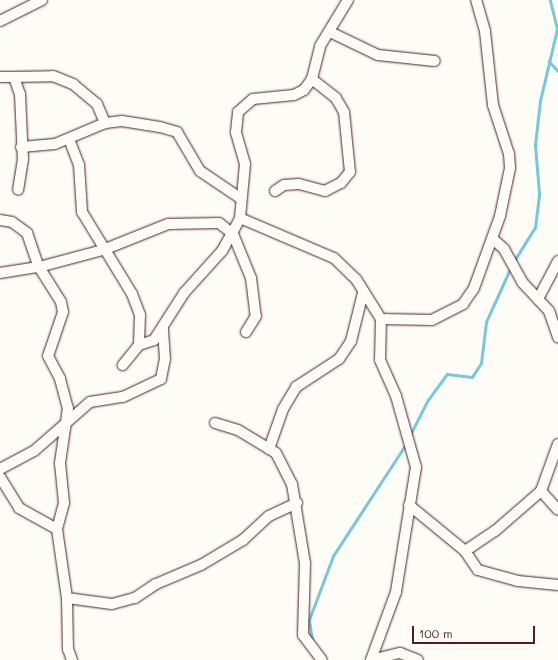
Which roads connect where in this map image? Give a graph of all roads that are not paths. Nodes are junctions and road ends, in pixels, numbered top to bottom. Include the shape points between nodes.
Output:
1 (42, 0) edge
2 (348, 0) edge
3 (476, 0) edge
4 (0, 21) edge
5 (330, 32) junction
6 (435, 61) dead end
7 (0, 77) edge
8 (14, 78) junction
9 (312, 79) junction
10 (105, 123) junction
11 (69, 139) junction
12 (21, 147) junction
13 (18, 190) dead end
14 (275, 191) dead end
15 (240, 198) junction
16 (240, 218) junction
17 (0, 220) edge
18 (233, 234) junction
19 (493, 239) junction
20 (103, 250) junction
21 (558, 261) edge
22 (39, 267) junction
23 (0, 273) edge
24 (363, 293) junction
25 (538, 299) junction
26 (381, 319) junction
27 (163, 328) junction
28 (246, 332) dead end
29 (558, 337) edge
30 (139, 345) junction
31 (123, 365) dead end
32 (64, 422) junction
33 (215, 423) dead end
34 (558, 444) edge
35 (269, 449) junction
36 (0, 469) edge
37 (0, 477) edge
38 (541, 491) junction
39 (297, 503) junction
40 (410, 505) junction
41 (558, 510) edge
42 (57, 529) junction
43 (465, 551) junction
44 (558, 585) edge
45 (67, 598) junction
46 (72, 660) edge
47 (322, 660) edge
48 (371, 660) edge
49 (418, 660) edge

1 - 4 street
2 - 5 street
3 - 19 street via 485,31 493,105 509,161 506,190
5 - 6 street via 378,55
5 - 9 street via 320,46
7 - 8 street
8 - 10 street via 53,76 73,84 97,104
8 - 12 street via 20,94
9 - 14 street via 336,98 344,112 350,172 342,183 325,191 299,184 284,185
9 - 15 street via 300,93 253,99 238,112 236,132 245,164
10 - 11 street
10 - 15 street via 135,123 177,132 200,171
11 - 12 street via 55,144
11 - 20 street via 79,165 82,212
12 - 13 street via 23,159
15 - 16 street
16 - 18 street
16 - 24 street via 334,258 348,268
17 - 22 street via 12,222 27,233
18 - 20 street via 219,223 168,224
18 - 27 street via 215,260 184,293
18 - 28 street via 247,262 256,306 256,316
19 - 25 street via 504,249 522,282
19 - 26 street via 474,288 463,304 432,320
20 - 22 street
20 - 30 street via 137,305 141,324
21 - 25 street
22 - 23 street
22 - 32 street via 61,302 63,312 48,356 66,398
24 - 26 street
24 - 35 street via 350,341 339,359 296,387 283,409
25 - 29 street via 555,322
26 - 40 street via 380,360 396,396 416,467
27 - 30 street via 154,340
27 - 32 street via 165,359 161,379 123,397 90,402
30 - 31 street
32 - 36 street via 34,451
32 - 42 street via 60,463 64,503
33 - 35 street via 238,430
34 - 38 street
35 - 39 street via 281,462 292,484
37 - 42 street via 19,508
38 - 41 street
38 - 43 street via 495,530
39 - 45 street via 269,516 243,540 201,565 156,584 135,598 112,604
39 - 47 street via 305,563 303,635
40 - 43 street
40 - 48 street via 396,592
42 - 45 street
43 - 44 street via 478,570 518,581
45 - 46 street via 68,649
48 - 49 street via 400,653

